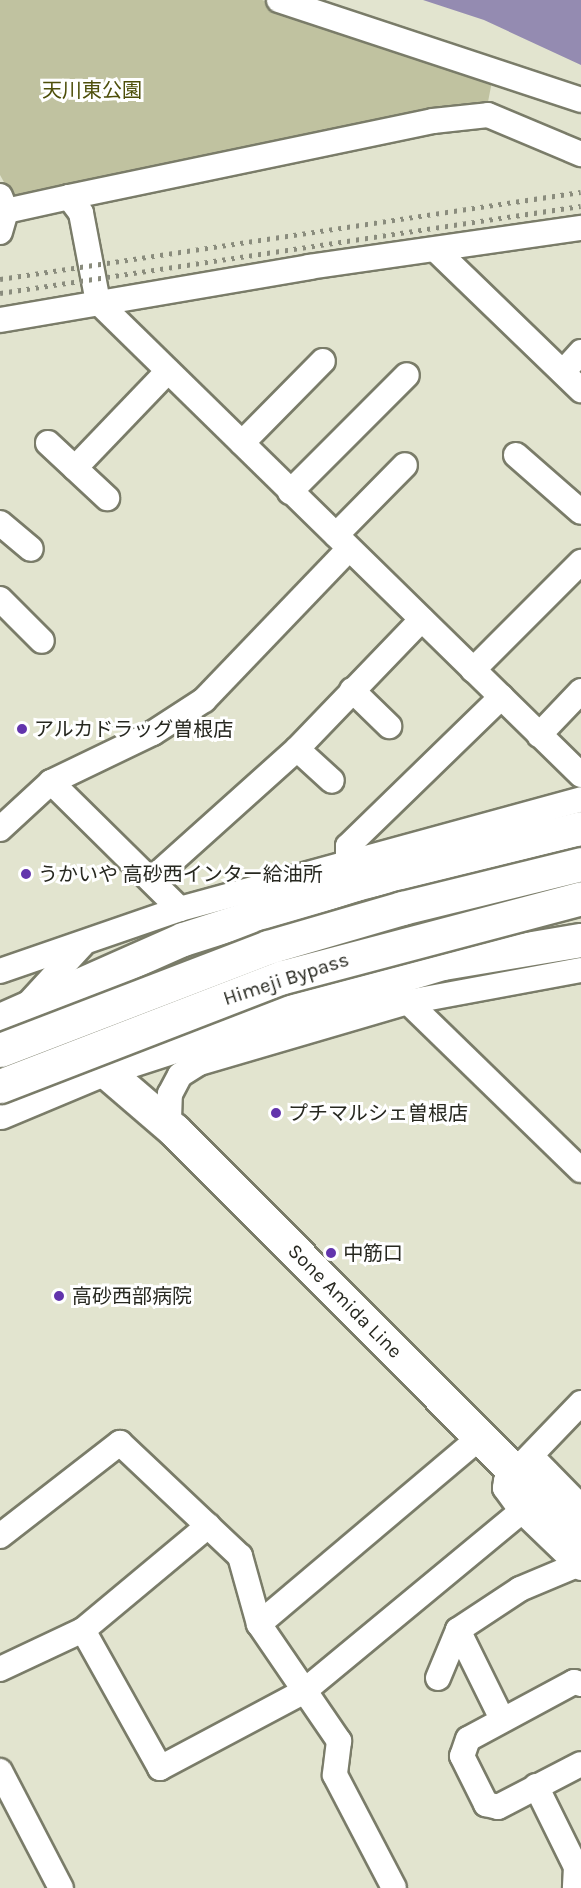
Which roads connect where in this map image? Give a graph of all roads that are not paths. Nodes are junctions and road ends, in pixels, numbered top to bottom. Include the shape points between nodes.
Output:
1 (279, 0) edge
2 (581, 100) edge
3 (581, 154) edge
4 (69, 196) junction
5 (2, 213) edge
6 (581, 228) edge
7 (436, 250) junction
8 (98, 302) junction
9 (0, 320) edge
10 (581, 352) edge
11 (323, 362) dead end
12 (168, 371) junction
13 (563, 372) junction
14 (407, 375) dead end
15 (581, 390) edge
16 (48, 443) dead end
17 (242, 443) junction
18 (516, 455) dead end
19 (405, 465) dead end
20 (75, 468) junction
21 (290, 492) junction
22 (106, 498) dead end
23 (581, 512) edge
24 (4, 534) edge
25 (342, 542) junction
26 (31, 549) dead end
27 (581, 562) edge
28 (0, 599) edge
29 (422, 619) junction
30 (42, 641) dead end
31 (473, 670) junction
32 (352, 690) junction
33 (581, 691) edge
34 (501, 697) junction
35 (389, 726) dead end
36 (539, 735) junction
37 (297, 749) junction
38 (578, 766) edge
39 (332, 781) dead end
40 (51, 782) junction
41 (581, 799) edge
42 (473, 816) dead end
43 (0, 828) edge
44 (581, 828) edge
45 (348, 863) junction
46 (581, 864) edge
47 (151, 880) junction
48 (581, 898) edge
49 (180, 909) junction
50 (86, 942) junction
51 (568, 942) edge
52 (581, 970) edge
53 (0, 971) edge
54 (408, 1002) junction
55 (8, 1006) edge
56 (300, 1019) junction
57 (0, 1050) edge
58 (196, 1052) junction
59 (103, 1069) junction
60 (0, 1086) edge
61 (0, 1112) edge
62 (174, 1130) junction
63 (581, 1170) edge
64 (581, 1403) edge
65 (480, 1437) junction
66 (523, 1464) junction
67 (581, 1507) edge
68 (522, 1511) junction
69 (208, 1526) junction
70 (0, 1536) edge
71 (580, 1557) edge
72 (259, 1624) junction
73 (83, 1630) junction
74 (458, 1630) junction
75 (0, 1669) edge
76 (438, 1678) dead end
77 (581, 1683) edge
78 (303, 1692) junction
79 (502, 1719) junction
80 (581, 1764) edge
81 (0, 1772) edge
82 (536, 1786) junction
83 (62, 1888) edge
84 (394, 1888) edge
85 (575, 1888) edge

1 - 2 street
3 - 4 street via 488,115 433,121
4 - 5 street
4 - 8 street via 81,213
6 - 7 street
7 - 8 street
7 - 13 street
8 - 9 street
8 - 12 street
10 - 13 street
11 - 17 street
12 - 17 street
12 - 20 street
13 - 15 street
14 - 21 street
16 - 20 street
17 - 21 street
18 - 23 street
19 - 25 street
20 - 22 street
21 - 25 street
24 - 26 street
25 - 29 street
25 - 40 street via 204,700 153,733
27 - 31 street
28 - 30 street
29 - 31 street
29 - 32 street
31 - 34 street
32 - 35 street
32 - 37 street
33 - 36 street
34 - 36 street
34 - 45 street via 348,846
36 - 38 street
37 - 39 street
37 - 47 street
40 - 43 street
40 - 47 street
41 - 45 street
42 - 45 street
44 - 55 main road via 355,884 183,939
45 - 49 street
46 - 57 main road, Himeji Bypass, bridge via 402,908 268,947
47 - 49 street
48 - 60 main road, Himeji Bypass, bridge via 283,977
49 - 50 street
50 - 53 street
50 - 55 street
51 - 56 main road via 443,963
52 - 54 street
54 - 56 street
54 - 63 street
55 - 59 main road, Sone Amida Line
56 - 58 main road
56 - 58 street
58 - 59 main road
58 - 62 street via 172,1088 169,1119
59 - 61 main road
59 - 62 main road, Sone Amida Line
62 - 65 main road, Sone Amida Line
64 - 66 street
65 - 66 main road, Sone Amida Line
65 - 72 street
66 - 67 street
66 - 68 street via 505,1488
66 - 71 main road, Sone Amida Line
68 - 71 street
68 - 78 street
69 - 70 street via 120,1443
69 - 72 street via 240,1556
69 - 73 street
71 - 74 street via 520,1589
72 - 78 street
73 - 75 street
73 - 78 street via 160,1768
74 - 76 street
74 - 79 street
77 - 79 street via 574,1682
78 - 84 street via 339,1741 335,1774
79 - 82 street via 468,1739 462,1756 486,1804 498,1807
80 - 82 street
81 - 83 street
82 - 85 street via 576,1867

